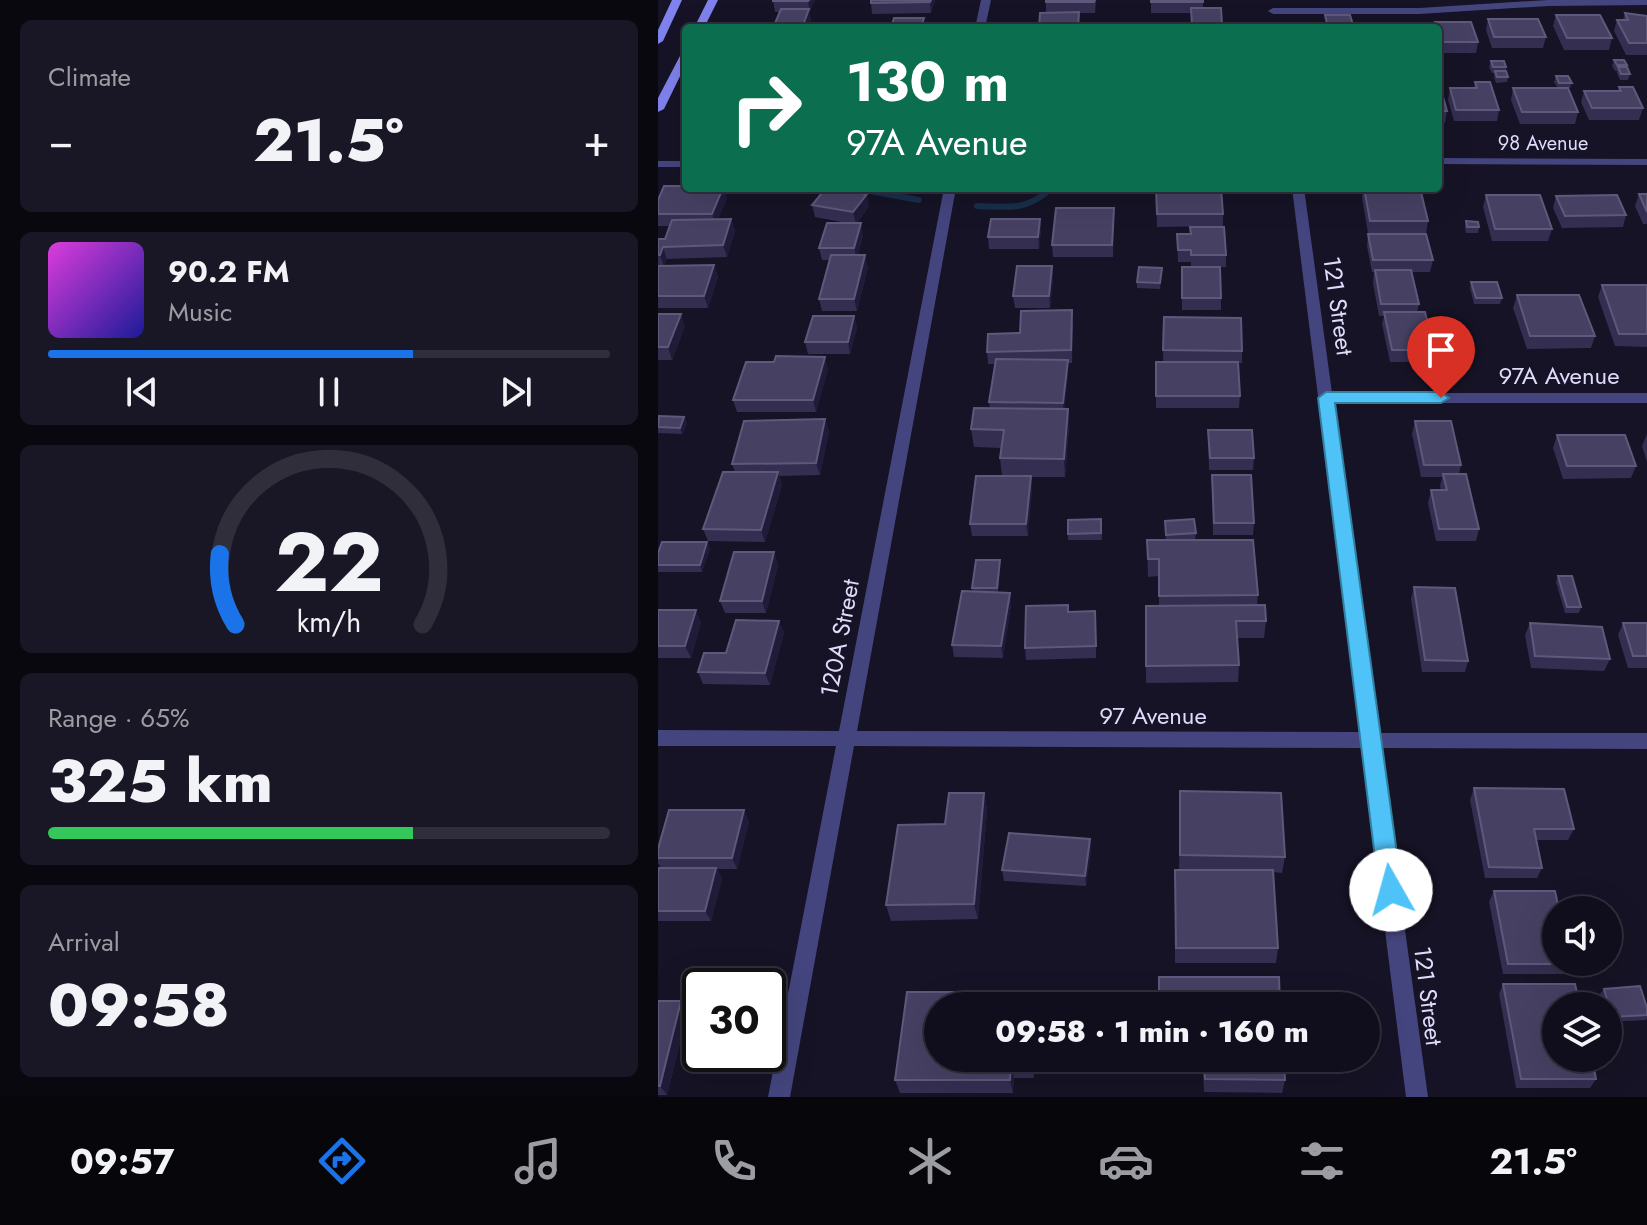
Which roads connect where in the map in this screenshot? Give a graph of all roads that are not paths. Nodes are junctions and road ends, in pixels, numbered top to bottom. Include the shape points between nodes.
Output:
1 (677, 0) edge
2 (713, 0) edge
3 (986, 0) edge
4 (1647, 2) edge
5 (1273, 10) edge
6 (701, 24) edge
7 (981, 24) edge
8 (658, 41) edge
9 (682, 62) edge
10 (658, 109) edge
11 (1442, 161) edge
12 (1647, 162) edge
13 (658, 164) edge
14 (682, 164) edge
15 (949, 192) edge
16 (1299, 192) edge
17 (1326, 398) junction
18 (1647, 398) edge
19 (658, 738) edge
20 (844, 740) junction
21 (1372, 740) junction
22 (1647, 741) edge
23 (779, 1097) edge
24 (1417, 1097) edge

1 - 8 main road
2 - 6 main road
3 - 7 street
4 - 5 street via 1419,11
9 - 10 main road
11 - 12 street, 98 Avenue
13 - 14 street
15 - 20 street, 120A Street
16 - 17 street, 121 Street
17 - 18 street, 97A Avenue
17 - 21 street, 121 Street
19 - 20 street, 97 Avenue
20 - 21 street, 97 Avenue
20 - 23 street, 120A Street
21 - 22 street, 97 Avenue
21 - 24 street, 121 Street

